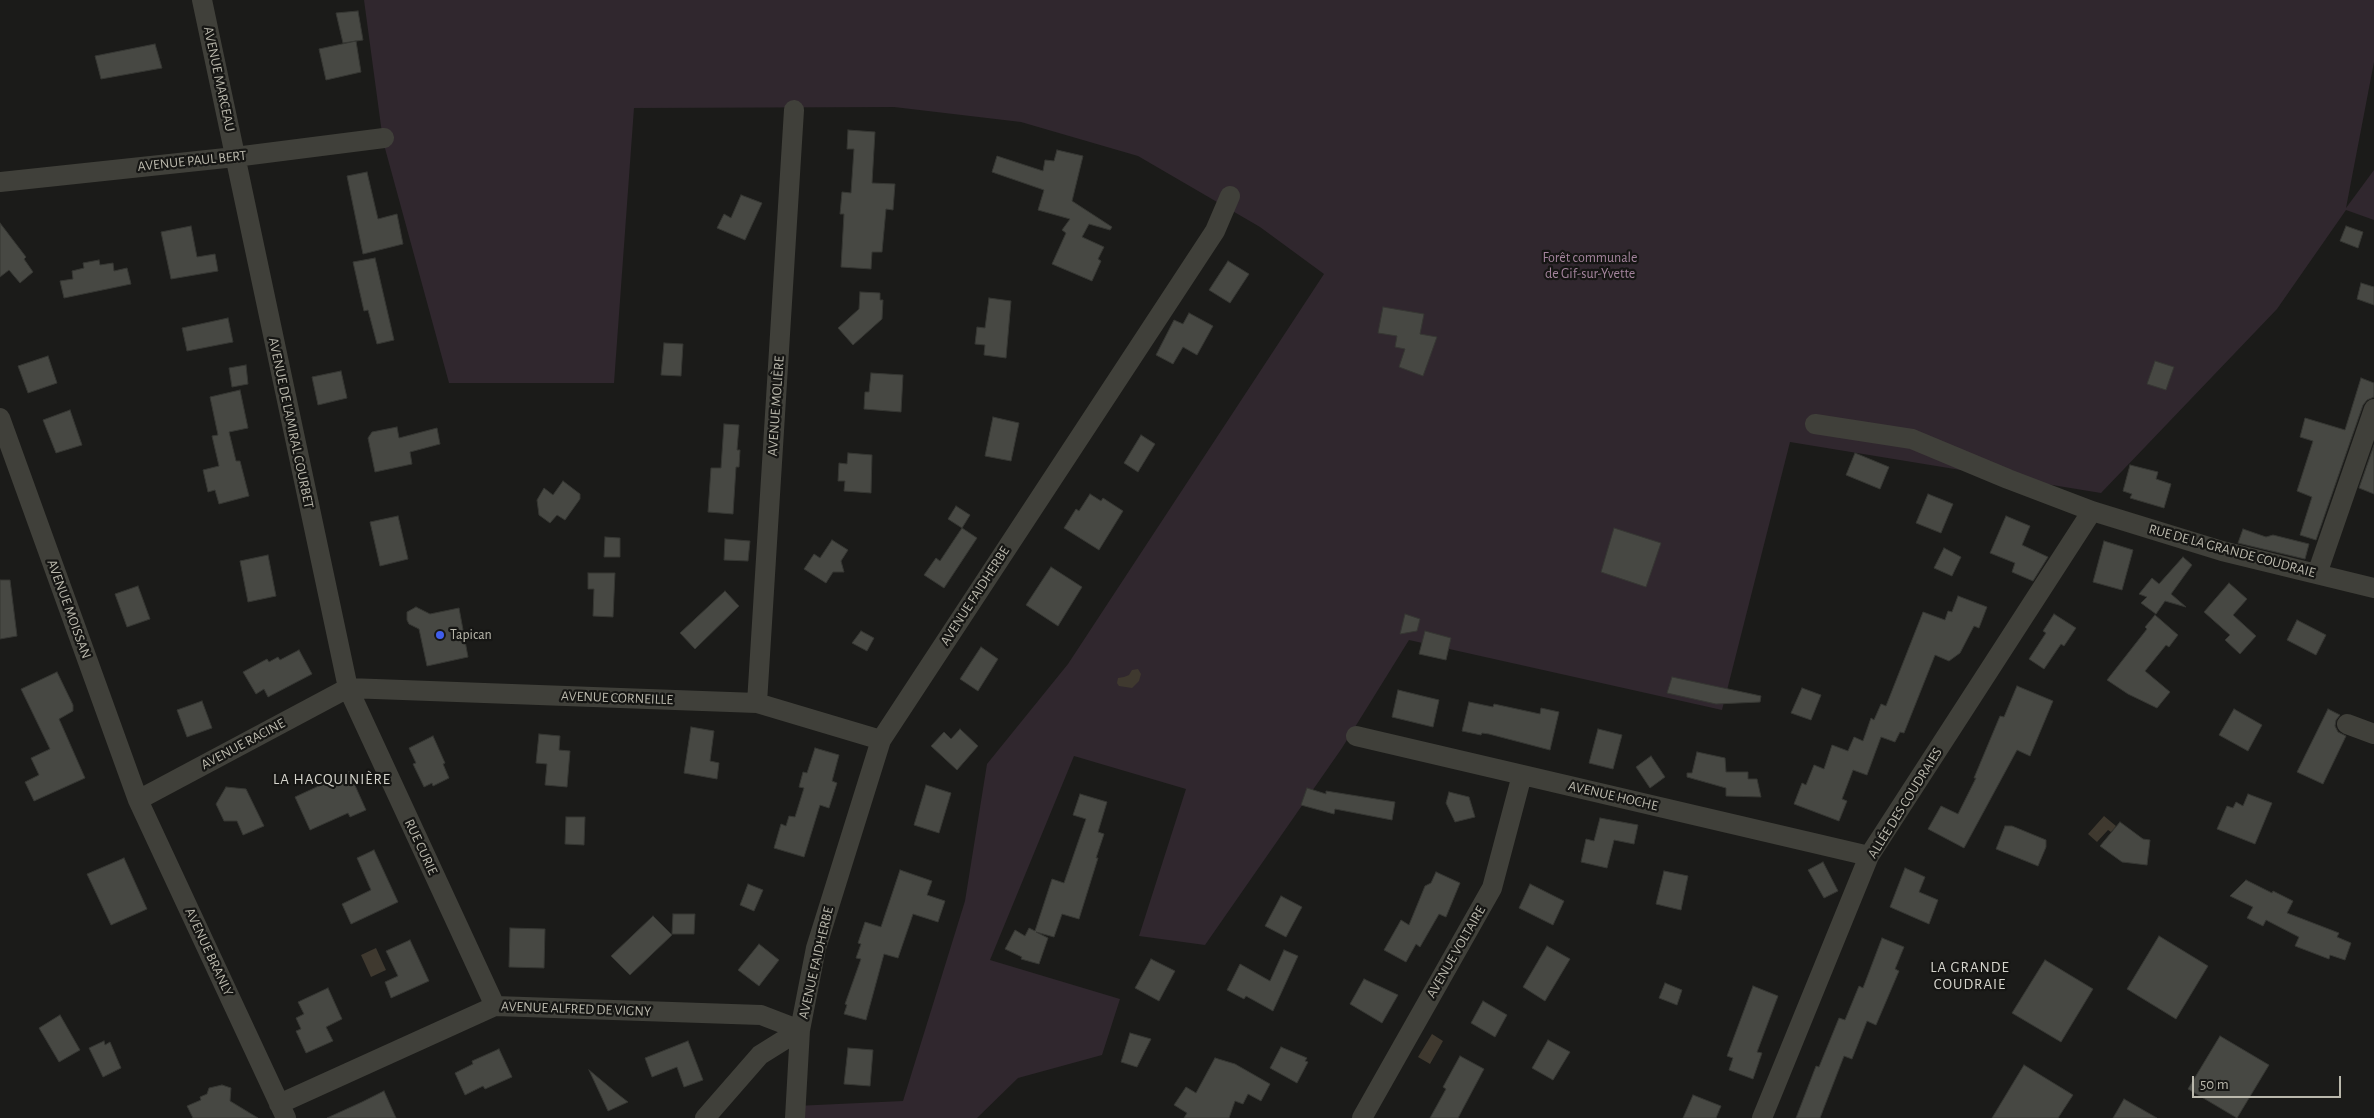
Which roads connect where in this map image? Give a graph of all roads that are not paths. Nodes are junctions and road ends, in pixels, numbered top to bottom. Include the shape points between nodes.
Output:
1 (202, 0) edge
2 (794, 110) dead end
3 (384, 138) dead end
4 (235, 157) junction
5 (0, 182) edge
6 (1230, 196) dead end
7 (2374, 410) edge
8 (0, 418) edge
9 (1815, 424) dead end
10 (2092, 511) junction
11 (2317, 574) junction
12 (2374, 588) edge
13 (348, 688) junction
14 (757, 702) junction
15 (2347, 724) dead end
16 (2374, 734) edge
17 (1356, 736) dead end
18 (881, 740) junction
19 (1522, 775) junction
20 (138, 800) junction
21 (1869, 856) junction
22 (495, 1006) junction
23 (800, 1030) junction
24 (282, 1111) edge
25 (705, 1118) edge
26 (795, 1118) edge
27 (1362, 1118) edge
28 (1762, 1118) edge

1 - 4 street, AVENUE MARCEAU
2 - 14 street, AVENUE MOLIÈRE
3 - 4 street, AVENUE PAUL BERT
4 - 5 street, AVENUE PAUL BERT
4 - 13 street, AVENUE DE L'AMIRAL COURBET
6 - 18 street, AVENUE FAIDHERBE via 1214,231
7 - 11 street
8 - 20 street, AVENUE MOISSAN
9 - 10 street, RUE DE LA GRANDE COUDRAIE via 1912,439
10 - 11 street, RUE DE LA GRANDE COUDRAIE via 2222,551
10 - 21 street, ALLÉE DES COUDRAIES
11 - 12 street, RUE DE LA GRANDE COUDRAIE
13 - 14 street, AVENUE CORNEILLE
13 - 20 street, AVENUE RACINE
13 - 22 street, RUE CURIE
14 - 18 street, AVENUE CORNEILLE
15 - 16 street
17 - 19 street, AVENUE HOCHE
18 - 23 street, AVENUE FAIDHERBE via 816,948
19 - 21 street, AVENUE HOCHE
19 - 27 street, AVENUE VOLTAIRE via 1492,888
20 - 24 street, AVENUE BRANLY
21 - 28 street, ALLÉE DES COUDRAIES
22 - 23 street, AVENUE ALFRED DE VIGNY via 760,1014
22 - 24 street, AVENUE ALFRED DE VIGNY
23 - 25 street via 760,1055
23 - 26 street, AVENUE FAIDHERBE

